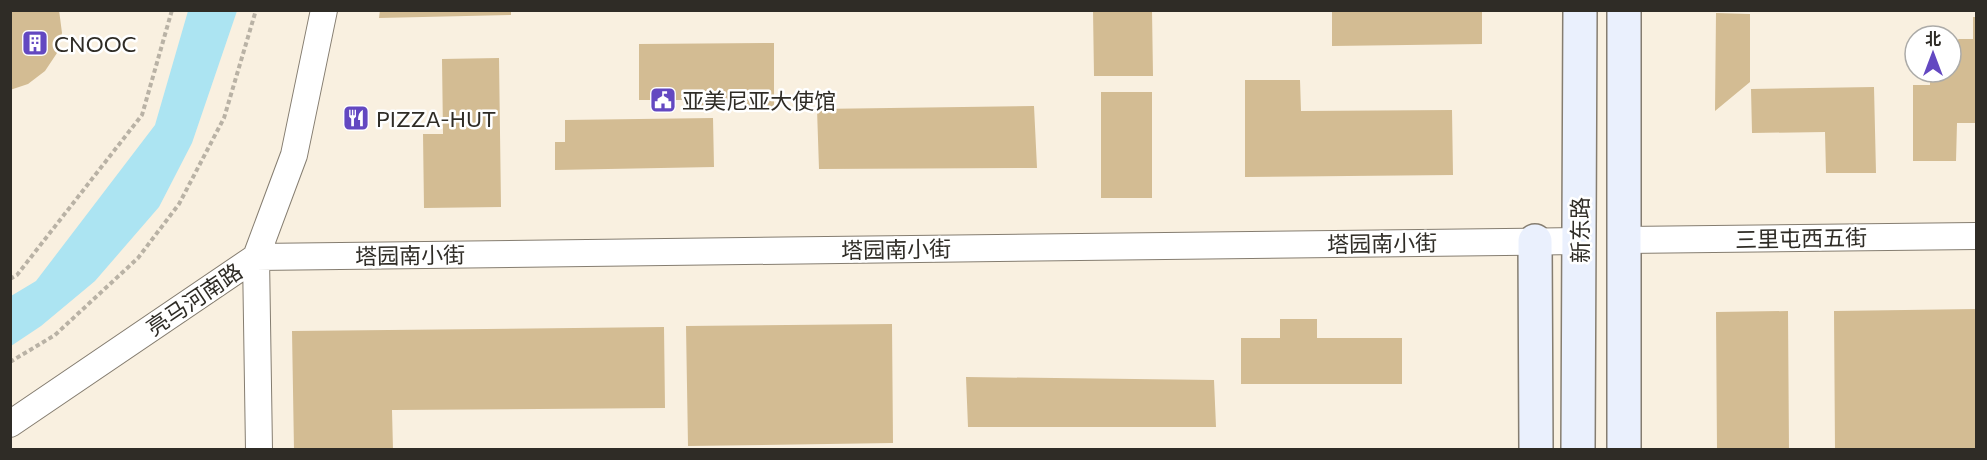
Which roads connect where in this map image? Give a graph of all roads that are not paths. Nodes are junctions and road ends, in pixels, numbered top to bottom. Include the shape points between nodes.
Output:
1 (324, 10) edge
2 (1580, 10) edge
3 (1624, 10) edge
4 (1977, 236) edge
5 (1625, 240) junction
6 (1535, 241) junction
7 (1578, 241) junction
8 (256, 257) junction
9 (10, 424) edge
10 (259, 450) edge
11 (1536, 450) edge
12 (1578, 450) edge
13 (1624, 450) edge

1 - 8 street, 亮马河南路 via 294,155
2 - 7 main road, 新东路
3 - 5 main road, 新东路
4 - 5 street, 三里屯西五街
5 - 13 main road, 新东路
6 - 7 street, 塔园南小街
6 - 8 street, 塔园南小街
6 - 11 main road, 新东路
7 - 12 main road, 新东路
8 - 9 street, 亮马河南路
8 - 10 street

